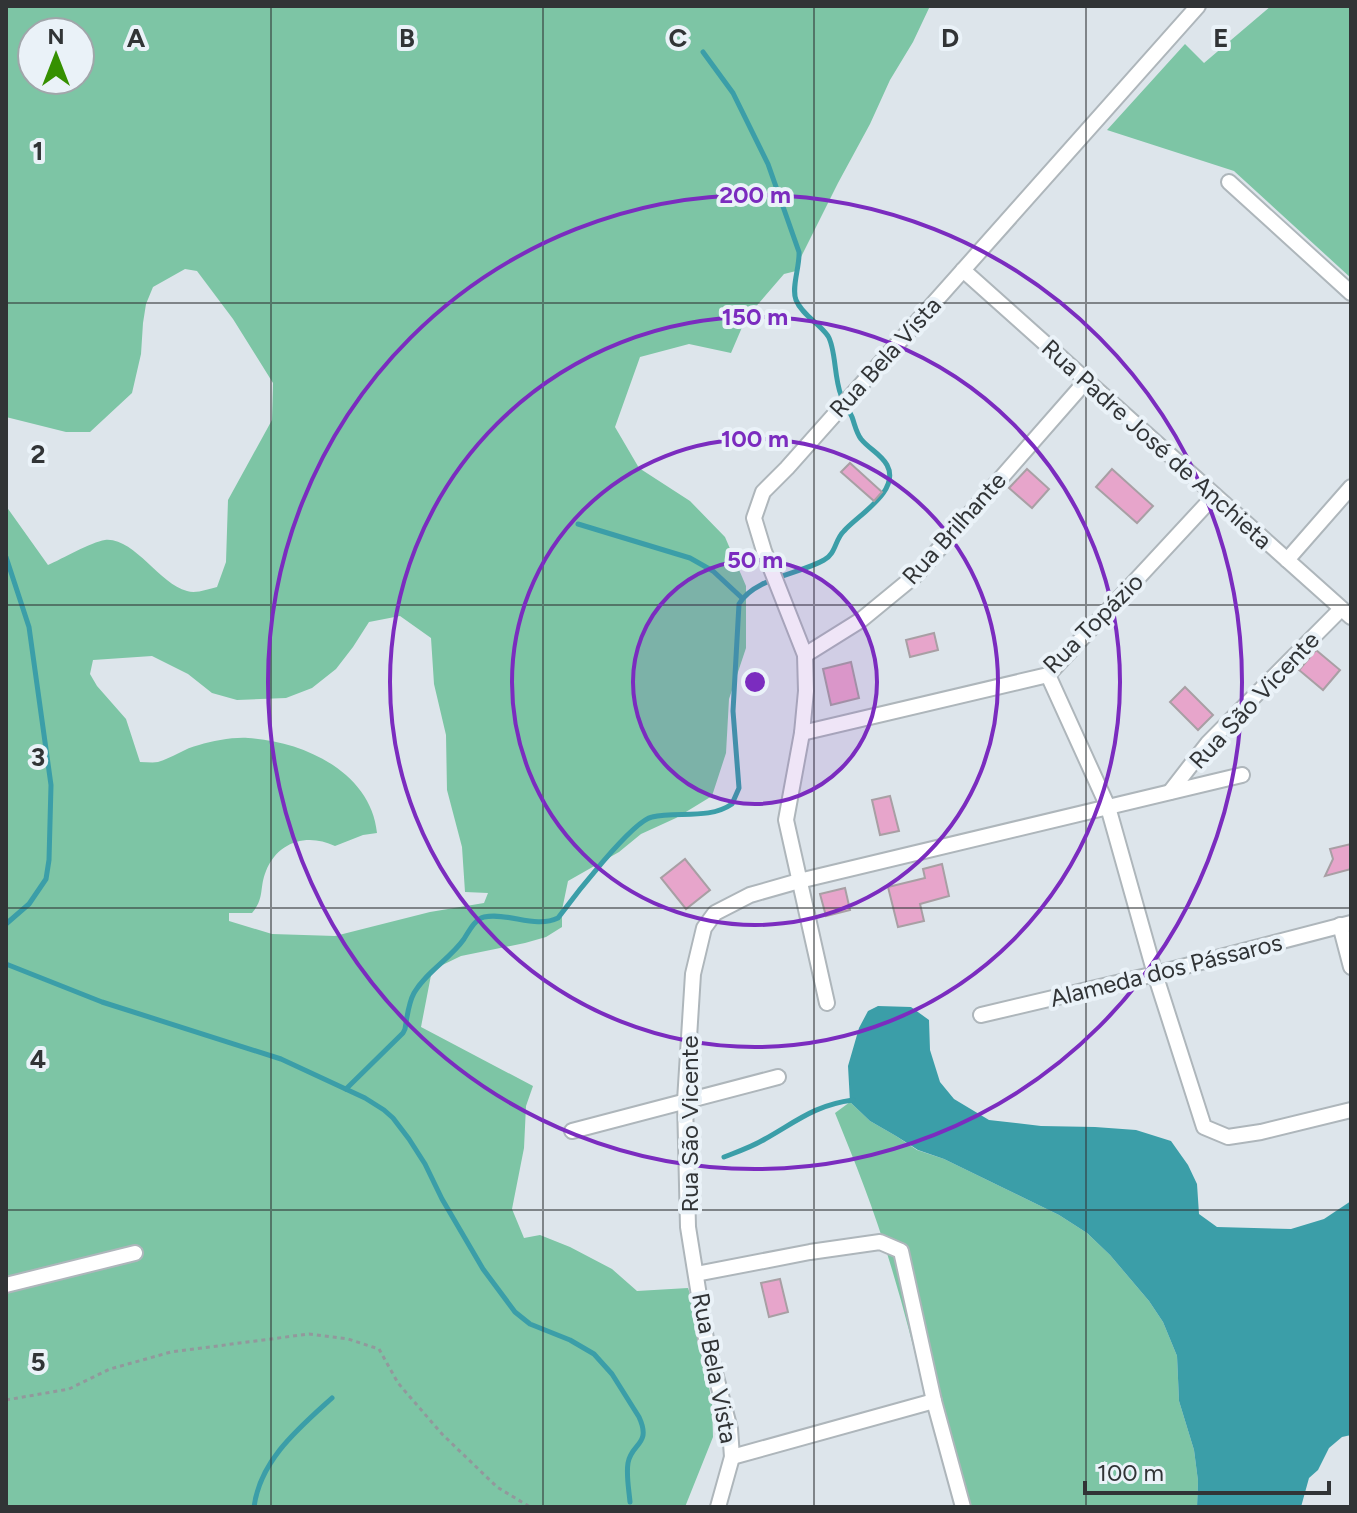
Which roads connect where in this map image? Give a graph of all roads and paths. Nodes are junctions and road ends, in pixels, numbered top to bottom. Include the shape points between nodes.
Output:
1 (1198, 6) edge
2 (1229, 182) dead end
3 (963, 270) junction
4 (1351, 293) edge
5 (1086, 381) junction
6 (1351, 487) edge
7 (1214, 496) junction
8 (1287, 560) junction
9 (1346, 613) edge
10 (805, 655) junction
11 (1048, 675) junction
12 (802, 733) junction
13 (1242, 775) dead end
14 (1170, 792) junction
15 (1108, 807) junction
16 (799, 881) junction
17 (1345, 924) edge
18 (1351, 967) edge
19 (1155, 974) junction
20 (827, 1003) dead end
21 (981, 1015) dead end
22 (778, 1077) dead end
23 (685, 1101) junction
24 (1351, 1110) edge
25 (572, 1131) dead end
26 (135, 1253) dead end
27 (696, 1274) junction
28 (6, 1285) edge
29 (6, 1400) edge
30 (934, 1401) junction
31 (732, 1457) junction
32 (530, 1507) edge
33 (718, 1507) edge
34 (963, 1507) edge

1 - 3 street, Rua Bela Vista
2 - 4 street
3 - 5 street, Rua Padre José de Anchieta
3 - 10 street, Rua Bela Vista via 763,492 754,518
5 - 7 street, Rua Padre José de Anchieta
5 - 10 street, Rua Brilhante via 917,574 861,620
6 - 8 street
7 - 8 street, Rua Padre José de Anchieta
7 - 11 street, Rua Topázio
8 - 9 street, Rua Padre José de Anchieta
9 - 14 street, Rua São Vicente via 1208,743
10 - 12 street, Rua Bela Vista
11 - 12 street, Rua Topázio
11 - 15 street
12 - 16 street, Rua Bela Vista via 786,820
13 - 14 street, Rua São Vicente
14 - 15 street, Rua São Vicente
15 - 16 street, Rua São Vicente
15 - 19 street
16 - 20 street, Rua Bela Vista
16 - 23 street, Rua São Vicente via 750,895 715,913 704,928 693,974
17 - 18 street
17 - 19 street, Alameda dos Pássaros
19 - 21 street, Alameda dos Pássaros
19 - 24 street via 1204,1127 1228,1137
22 - 23 street
23 - 25 street
23 - 27 street, Rua São Vicente via 688,1227
26 - 28 street
27 - 30 street via 880,1242 901,1251
27 - 31 street, Rua Bela Vista
29 - 32 path via 69,1389 110,1369 171,1352 309,1334 348,1339 379,1349 398,1383 442,1434 497,1487
30 - 31 street
30 - 34 street
31 - 33 street, Rua Bela Vista

